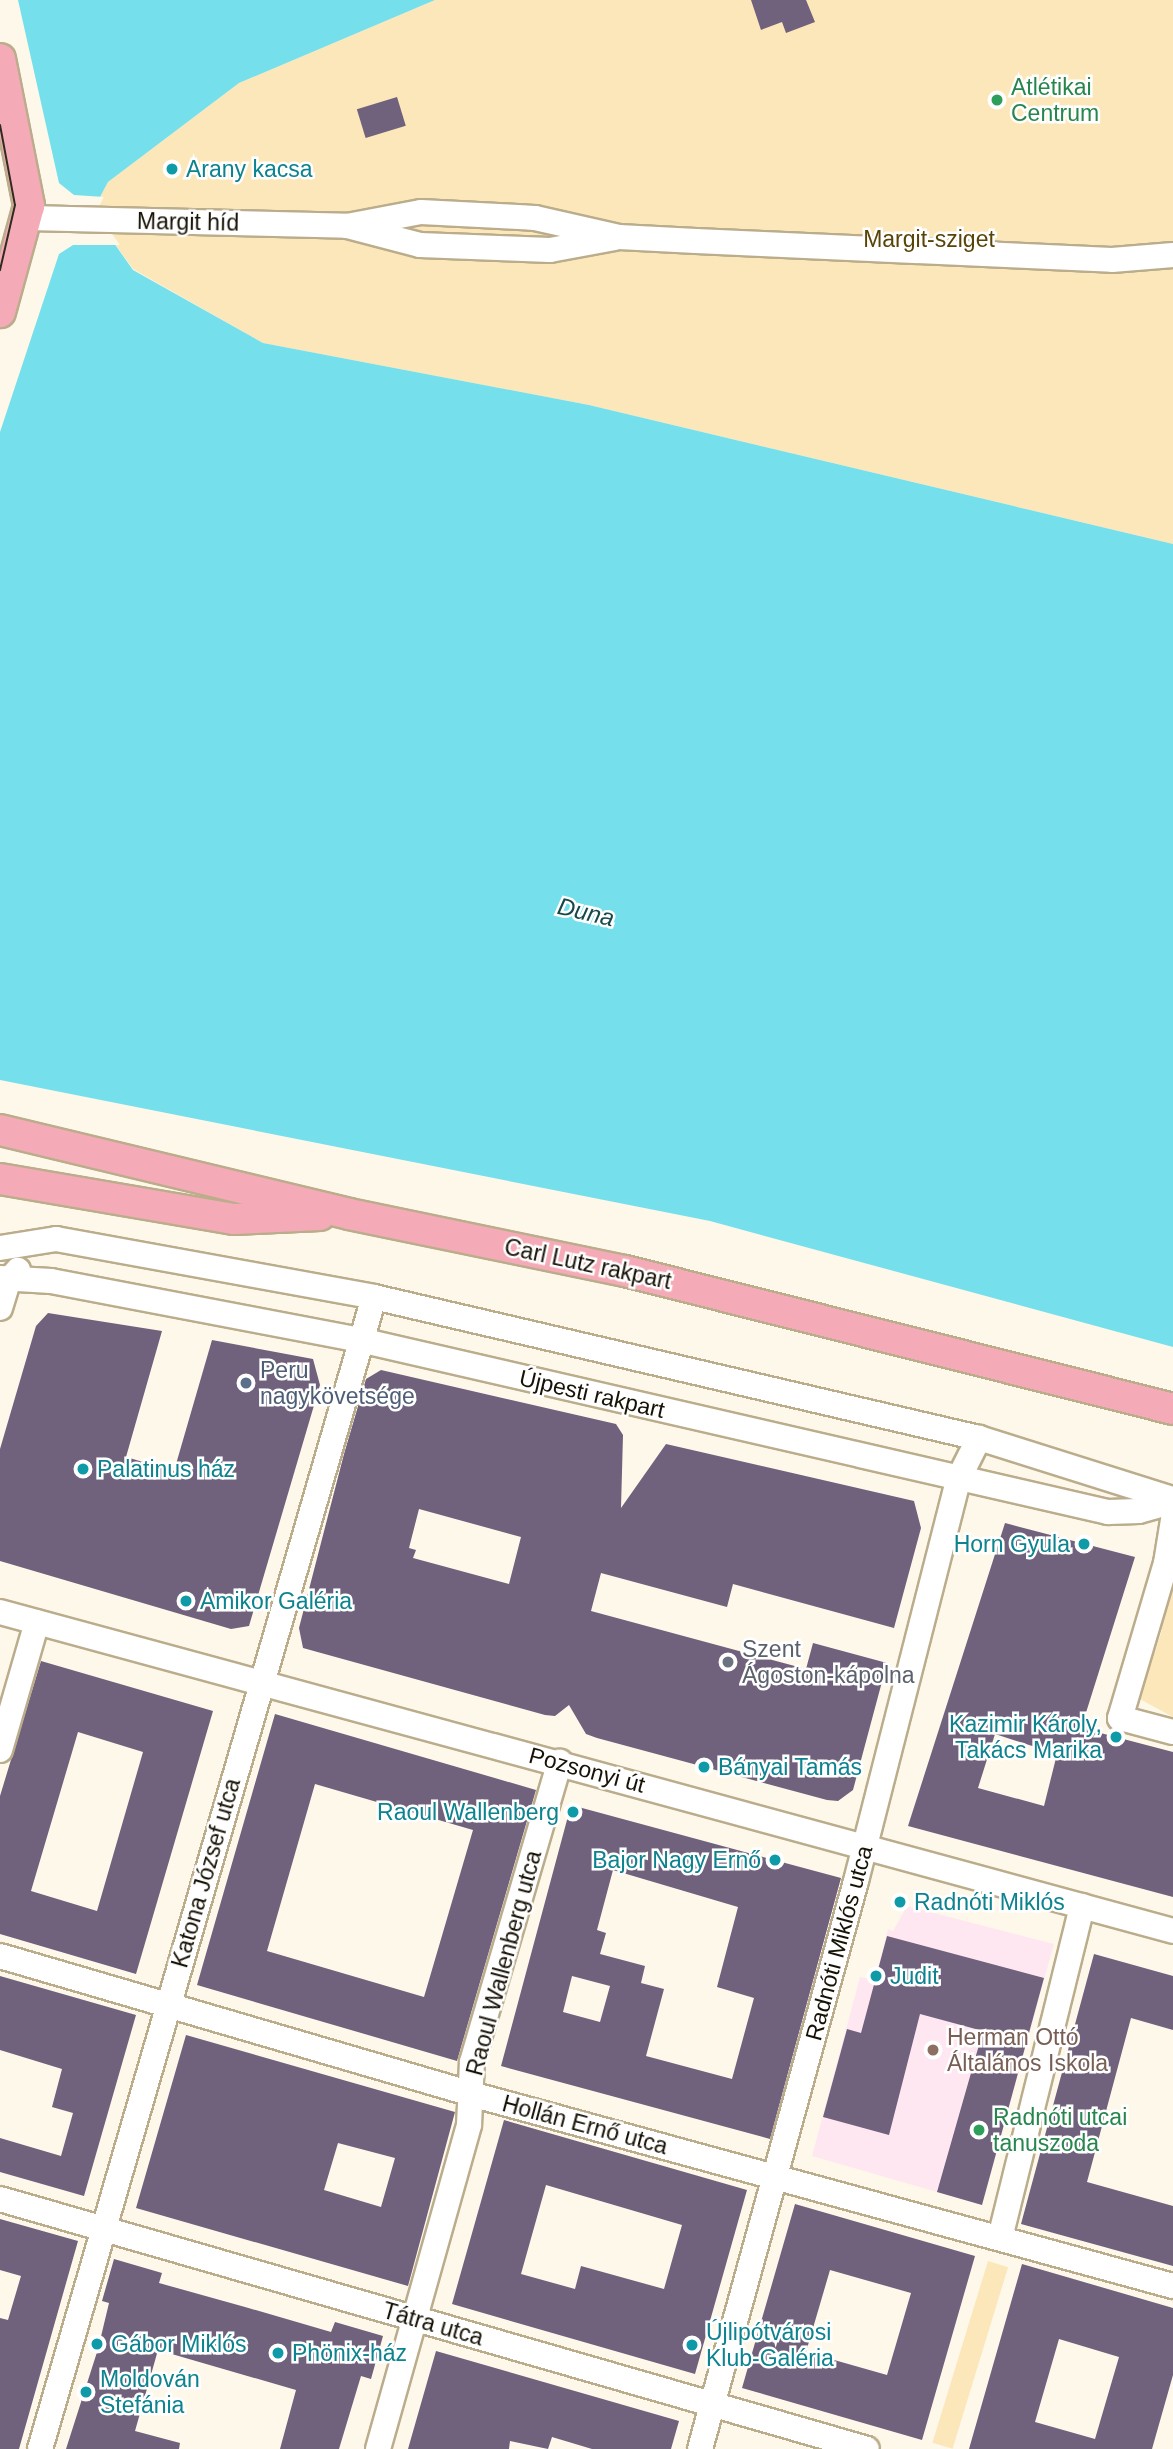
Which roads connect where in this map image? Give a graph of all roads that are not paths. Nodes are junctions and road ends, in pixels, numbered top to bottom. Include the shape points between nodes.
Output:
1 (0, 58) edge
2 (29, 218) junction
3 (347, 226) junction
4 (619, 237) junction
5 (1173, 256) edge
6 (0, 312) edge
7 (0, 1130) edge
8 (0, 1179) edge
9 (349, 1214) junction
10 (56, 1239) junction
11 (0, 1248) edge
12 (4, 1280) edge
13 (373, 1297) junction
14 (0, 1308) edge
15 (360, 1340) junction
16 (1173, 1409) edge
17 (979, 1438) junction
18 (959, 1478) junction
19 (1173, 1500) edge
20 (1173, 1520) edge
21 (0, 1612) edge
22 (37, 1622) junction
23 (262, 1682) junction
24 (1173, 1732) edge
25 (0, 1750) edge
26 (560, 1762) junction
27 (865, 1845) junction
28 (1082, 1906) junction
29 (1173, 1931) edge
30 (0, 1956) edge
31 (168, 2005) junction
32 (471, 2094) junction
33 (777, 2176) junction
34 (0, 2199) edge
35 (104, 2229) junction
36 (1000, 2238) junction
37 (1173, 2286) edge
38 (415, 2319) junction
39 (712, 2404) junction
40 (40, 2449) edge
41 (378, 2449) edge
42 (700, 2449) edge
43 (867, 2449) edge

1 - 2 main road via 25,175
2 - 3 street, Margit híd
2 - 6 main road
3 - 4 street via 421,212 558,221
3 - 4 street via 398,243 533,250
4 - 5 street via 1112,260
7 - 9 main road, Carl Lutz rakpart
8 - 9 main road via 234,1219
9 - 16 main road, Carl Lutz rakpart via 625,1271
10 - 11 street, Újpesti rakpart
10 - 12 street
10 - 13 street, Újpesti rakpart
12 - 14 street
12 - 15 street, Újpesti rakpart via 51,1281
13 - 15 street, Katona József utca
13 - 17 street, Újpesti rakpart
15 - 18 street, Újpesti rakpart
15 - 23 street, Katona József utca
17 - 18 street, Radnóti Miklós utca
17 - 19 street, Újpesti rakpart
18 - 19 street, Újpesti rakpart via 1123,1514
18 - 27 street, Radnóti Miklós utca
20 - 24 street via 1166,1563 1120,1718
21 - 22 street, Pozsonyi út
22 - 23 street, Pozsonyi út
22 - 25 street
23 - 26 street, Pozsonyi út
23 - 31 street, Katona József utca
26 - 27 street, Pozsonyi út
26 - 32 street, Raoul Wallenberg utca via 472,2062
27 - 28 street, Pozsonyi út
27 - 33 street, Radnóti Miklós utca
28 - 29 street, Pozsonyi út
28 - 36 street
30 - 31 street, Hollán Ernő utca
31 - 32 street, Hollán Ernő utca
31 - 35 street, Katona József utca
32 - 33 street, Hollán Ernő utca
32 - 38 street, Raoul Wallenberg utca via 469,2125
33 - 36 street, Hollán Ernő utca
33 - 39 street, Radnóti Miklós utca
34 - 35 street, Tátra utca
35 - 38 street, Tátra utca
35 - 40 street, Katona József utca
36 - 37 street, Hollán Ernő utca
38 - 39 street, Tátra utca
38 - 41 street, Raoul Wallenberg utca
39 - 42 street, Radnóti Miklós utca
39 - 43 street, Tátra utca

